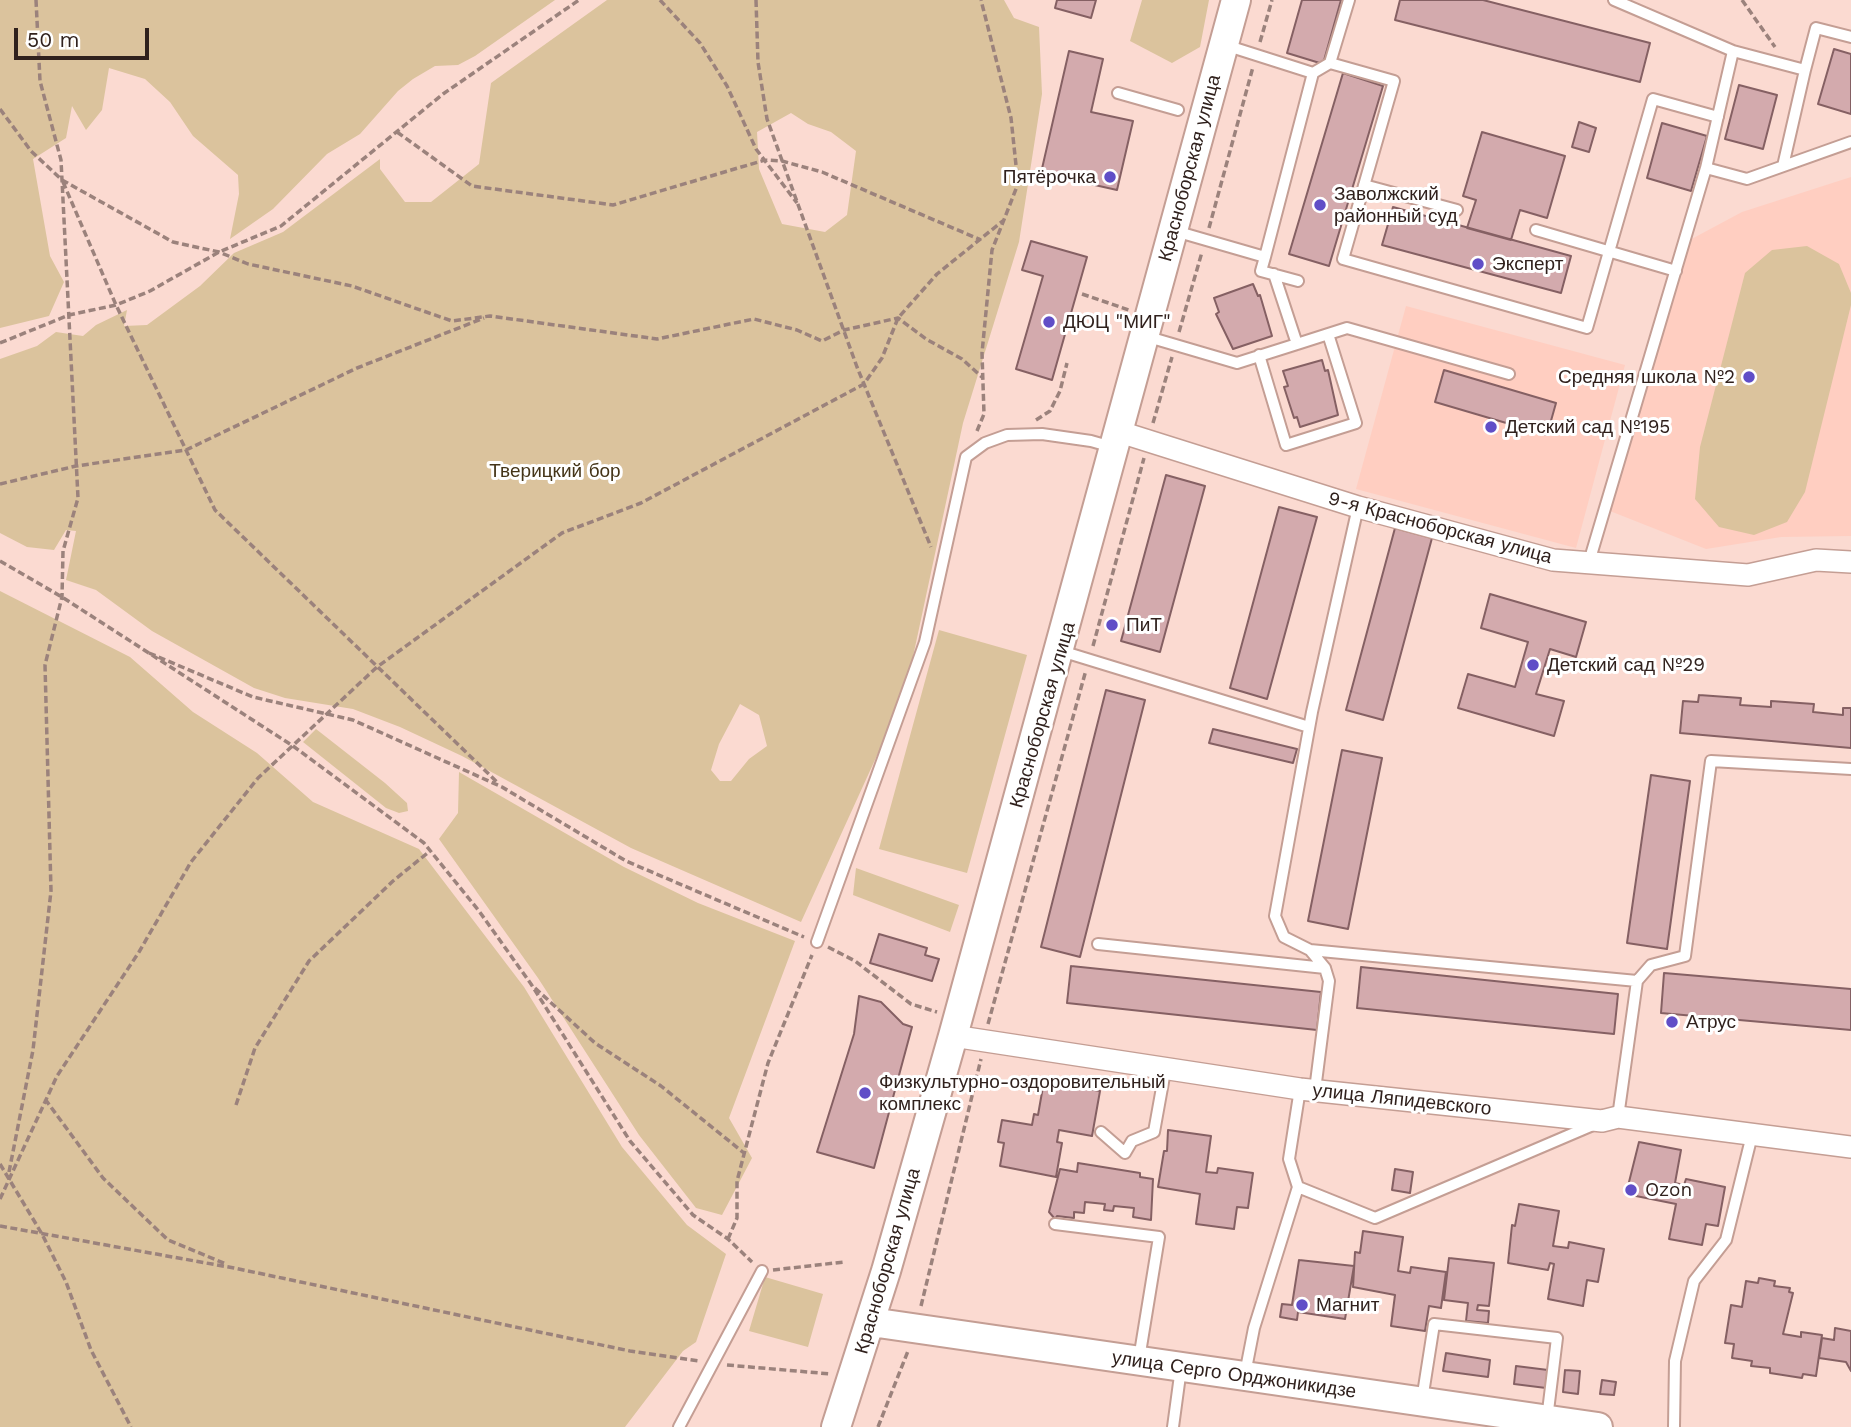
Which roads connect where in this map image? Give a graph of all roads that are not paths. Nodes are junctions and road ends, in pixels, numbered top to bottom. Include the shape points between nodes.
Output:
1 (1236, 0) edge
2 (1349, 0) edge
3 (1614, 0) edge
4 (1851, 37) edge
5 (1224, 44) junction
6 (1733, 51) junction
7 (1331, 63) junction
8 (1805, 70) junction
9 (1313, 73) junction
10 (1118, 93) dead end
11 (1178, 110) dead end
12 (1718, 117) junction
13 (1851, 142) edge
14 (1783, 166) junction
15 (1706, 168) junction
16 (1364, 185) junction
17 (1457, 210) dead end
18 (1536, 229) dead end
19 (1173, 230) junction
20 (1610, 252) junction
21 (1265, 257) junction
22 (1675, 271) junction
23 (1274, 274) junction
24 (1298, 281) dead end
25 (1148, 326) junction
26 (1328, 334) junction
27 (1297, 344) junction
28 (1259, 355) junction
29 (1509, 374) dead end
30 (1120, 432) junction
31 (1358, 507) junction
32 (1089, 547) junction
33 (1589, 562) junction
34 (1851, 562) edge
35 (1061, 651) junction
36 (1309, 727) junction
37 (1851, 769) edge
38 (817, 942) road end
39 (1098, 944) dead end
40 (1310, 950) junction
41 (1325, 968) junction
42 (1637, 981) junction
43 (946, 1024) junction
44 (1165, 1071) junction
45 (1307, 1090) junction
46 (1610, 1119) junction
47 (1101, 1132) dead end
48 (1752, 1135) junction
49 (1851, 1147) edge
50 (1298, 1187) junction
51 (1055, 1224) dead end
52 (762, 1271) road end
53 (871, 1322) junction
54 (1139, 1362) junction
55 (1181, 1368) junction
56 (1244, 1377) junction
57 (1422, 1402) junction
58 (1547, 1419) junction
59 (1514, 1421) edge
60 (679, 1427) edge
61 (836, 1427) edge
62 (1173, 1427) edge
63 (1598, 1427) edge
64 (1674, 1427) edge

1 - 5 street, Красноборская улица
2 - 7 lane
3 - 6 lane
4 - 8 lane via 1816,28
5 - 9 lane
5 - 19 street, Красноборская улица
6 - 8 lane
6 - 12 lane
7 - 9 lane
7 - 16 lane via 1394,81
8 - 14 lane
9 - 21 lane
10 - 11 lane
12 - 15 lane
12 - 20 lane via 1653,99
13 - 14 lane
14 - 15 lane via 1747,179
15 - 22 lane
16 - 17 lane
16 - 20 lane via 1343,258 1587,328
18 - 20 lane
19 - 21 lane
19 - 25 street, Красноборская улица
20 - 22 lane
21 - 23 lane via 1261,271
22 - 33 lane
23 - 24 lane
23 - 27 lane
25 - 28 lane via 1176,345 1237,363
25 - 30 street, Красноборская улица
26 - 27 lane
26 - 28 lane via 1356,423 1286,445
26 - 29 lane via 1347,328
27 - 28 lane
30 - 31 street, 9-я Красноборская улица
30 - 32 street, Красноборская улица
31 - 33 street, 9-я Красноборская улица via 1553,560
31 - 36 lane
32 - 35 street, Красноборская улица
32 - 38 lane via 1085,534 1108,450 1105,445 1042,434 1007,435 966,457 925,642
33 - 34 street, 9-я Красноборская улица via 1748,575 1816,560
35 - 36 lane
35 - 43 street, Красноборская улица
36 - 40 lane via 1275,916 1284,937
37 - 42 lane via 1711,761 1685,956 1651,965
39 - 41 lane
40 - 41 lane
40 - 42 lane
41 - 45 lane via 1329,981
42 - 46 lane
43 - 44 street, улица Ляпидевского via 986,1041
43 - 53 street, Красноборская улица
44 - 45 street, улица Ляпидевского
44 - 47 lane via 1154,1132 1132,1141 1125,1153
45 - 46 street, улица Ляпидевского
45 - 50 lane via 1289,1159
46 - 48 street, улица Ляпидевского
46 - 50 lane via 1375,1218
48 - 49 street, улица Ляпидевского
48 - 64 lane via 1726,1240 1694,1281 1675,1361
50 - 56 lane via 1254,1328
51 - 54 lane via 1159,1237
52 - 60 lane
53 - 54 street, улица Серго Орджоникидзе
53 - 61 street, Красноборская улица
54 - 55 street, улица Серго Орджоникидзе
55 - 56 street, улица Серго Орджоникидзе
55 - 62 lane
56 - 57 street, улица Серго Орджоникидзе
57 - 58 lane via 1434,1324 1557,1338
57 - 59 street, улица Серго Орджоникидзе
58 - 59 street, улица Серго Орджоникидзе
58 - 63 street, улица Серго Орджоникидзе

